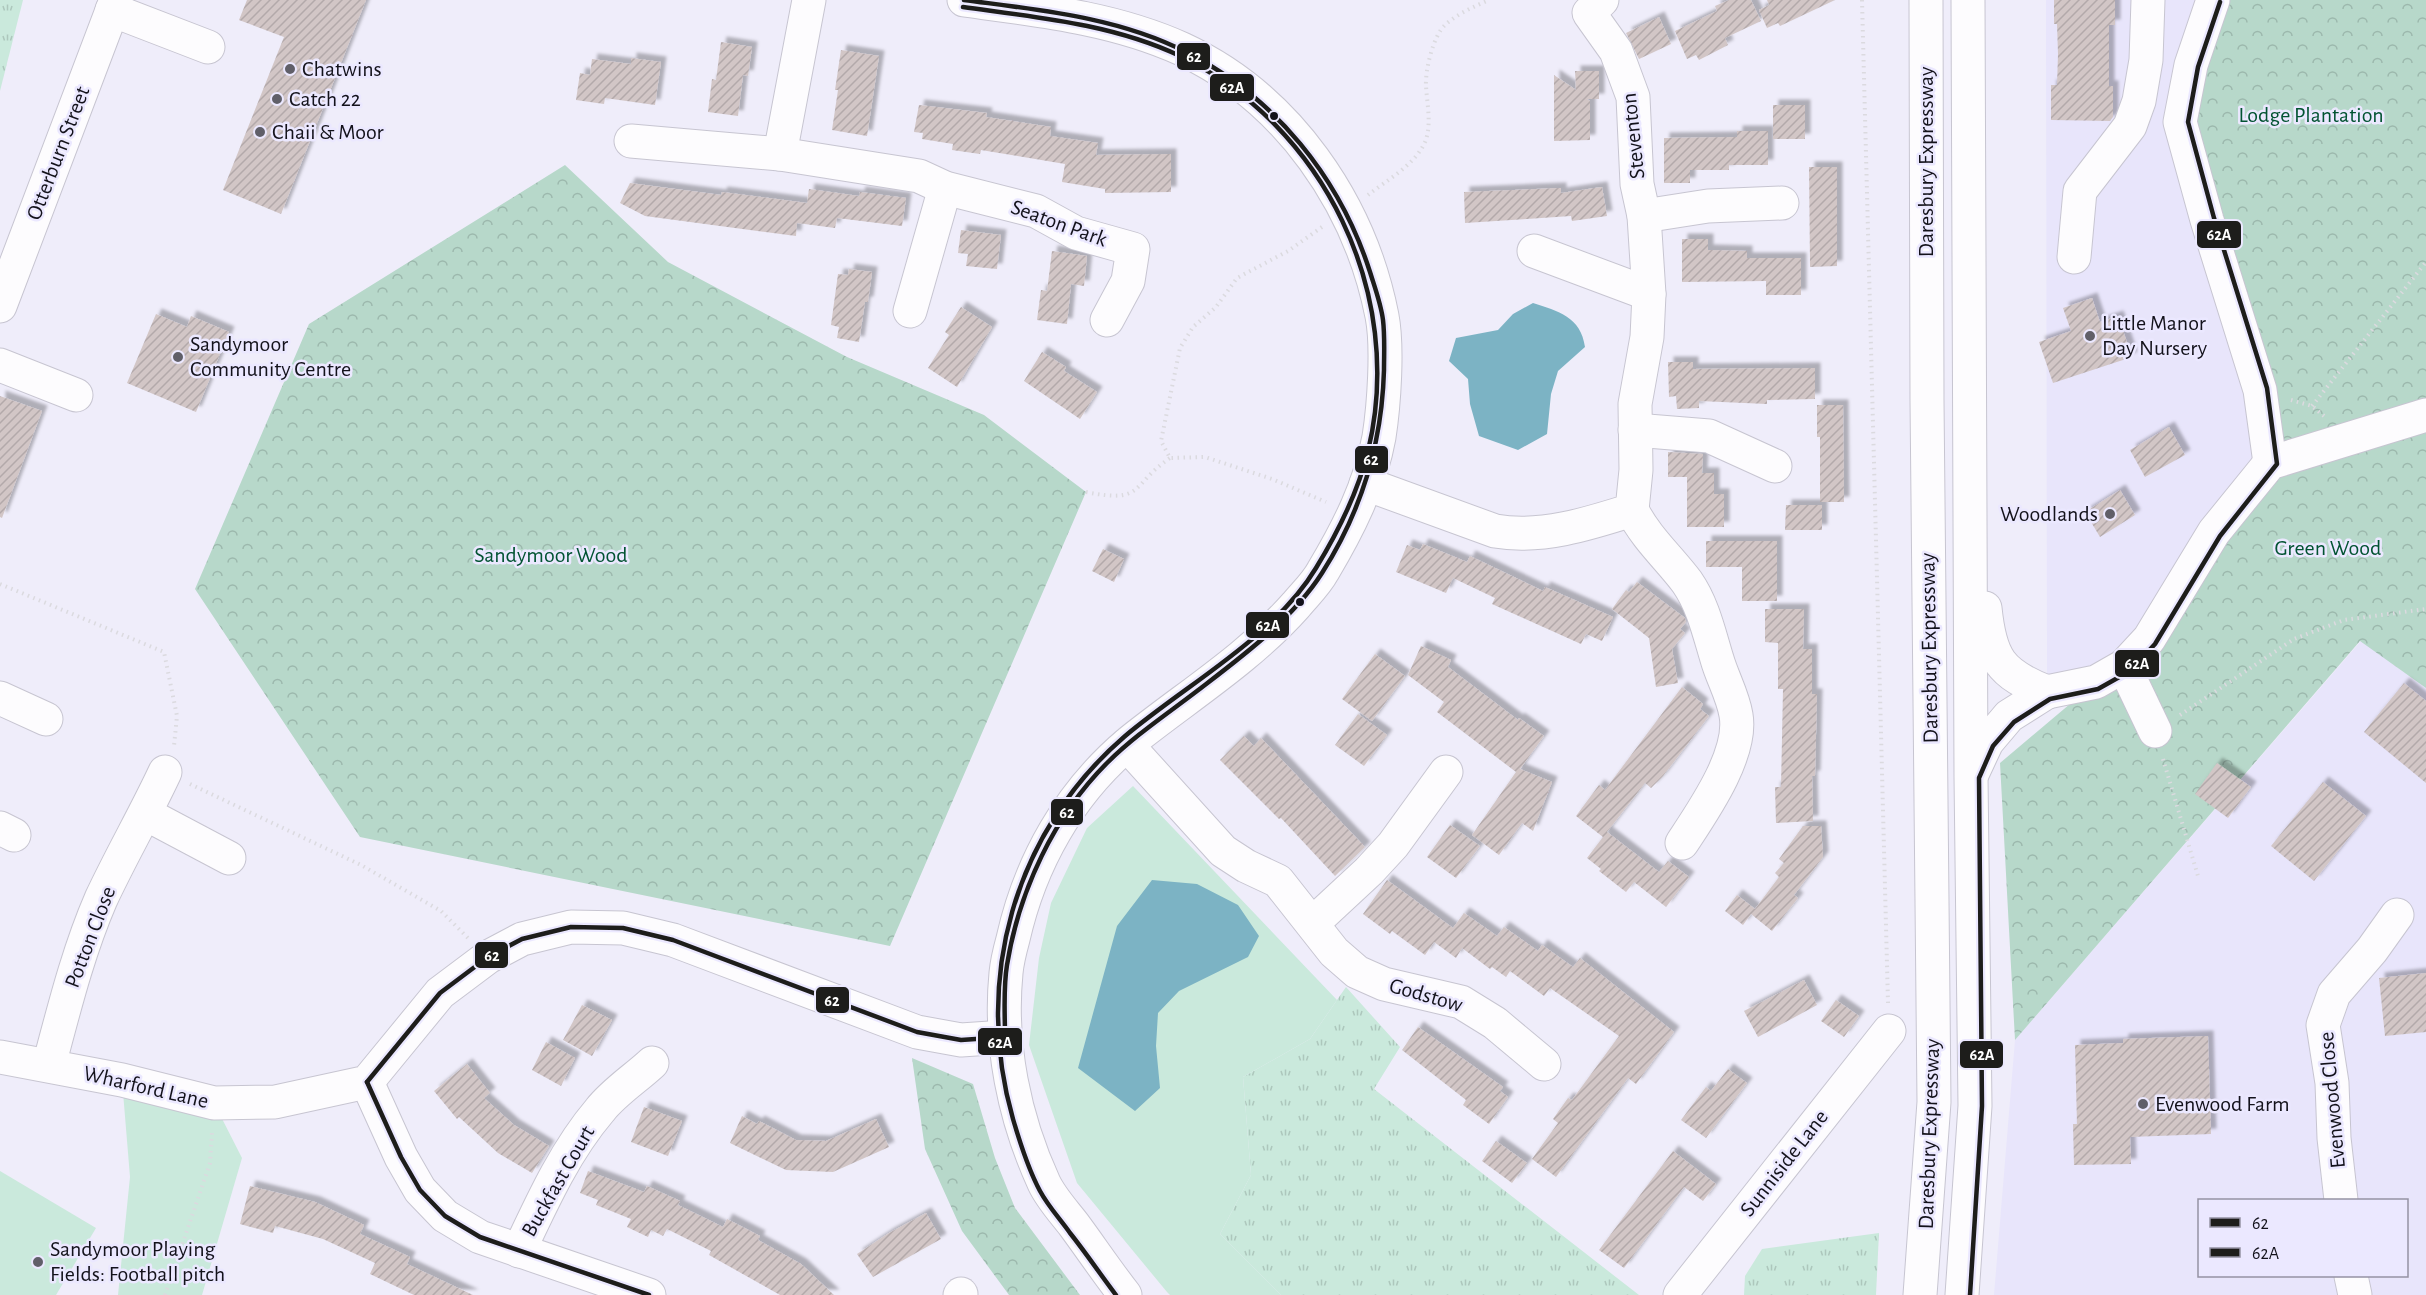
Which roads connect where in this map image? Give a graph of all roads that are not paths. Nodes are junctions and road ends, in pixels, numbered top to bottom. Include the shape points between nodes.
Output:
1 (809, 0) edge
2 (964, 0) edge
3 (1602, 0) edge
4 (1926, 0) edge
5 (1968, 0) edge
6 (2148, 0) edge
7 (2213, 0) edge
8 (114, 5) edge
9 (1101, 10) edge
10 (208, 47) dead end
11 (631, 141) dead end
12 (780, 154) junction
13 (945, 188) junction
14 (1782, 203) dead end
15 (1644, 216) junction
16 (1534, 251) dead end
17 (2074, 257) dead end
18 (1649, 294) junction
19 (0, 306) edge
20 (910, 311) dead end
21 (1107, 320) dead end
22 (0, 365) edge
23 (76, 394) dead end
24 (2426, 415) edge
25 (1635, 430) junction
26 (1969, 436) junction
27 (2270, 463) junction
28 (1775, 466) dead end
29 (1366, 484) junction
30 (1632, 510) junction
31 (2124, 666) junction
32 (2047, 692) junction
33 (0, 698) edge
34 (46, 719) dead end
35 (2155, 731) road end
36 (1127, 745) junction
37 (165, 772) road end
38 (1446, 772) dead end
39 (1971, 776) junction
40 (146, 814) junction
41 (1682, 843) dead end
42 (229, 858) dead end
43 (2397, 915) dead end
44 (1313, 923) junction
45 (1889, 1031) road end
46 (1005, 1037) junction
47 (0, 1057) edge
48 (652, 1064) dead end
49 (1544, 1064) dead end
50 (49, 1065) junction
51 (367, 1082) junction
52 (2341, 1199) edge
53 (1927, 1221) junction
54 (519, 1251) junction
55 (2351, 1277) edge
56 (649, 1295) edge
57 (1125, 1295) edge
58 (1680, 1295) edge
59 (1912, 1295) edge
60 (1920, 1295) edge
61 (1962, 1295) edge
62 (2355, 1295) edge

1 - 12 street
2 - 9 street
3 - 15 street, Steventon via 1588,13 1616,51 1633,97 1637,184
4 - 53 street, Daresbury Expressway via 1934,1102
5 - 26 street, Daresbury Expressway
6 - 17 street via 2146,60 2139,101 2130,126 2080,191
7 - 27 street via 2191,65 2180,122 2260,390
8 - 10 street
8 - 19 street, Otterburn Street
9 - 29 street via 1186,51 1241,85 1289,128 1322,170 1357,203 1383,320 1384,387 1379,437
11 - 12 street, Seaton Park
12 - 13 street, Seaton Park via 920,176
13 - 20 street
13 - 21 street, Seaton Park via 1036,211 1076,233 1133,249 1128,281
14 - 15 street
15 - 18 street, Steventon
16 - 18 street
18 - 25 street, Steventon
22 - 23 street
24 - 27 street
25 - 28 street via 1708,436
25 - 30 street, Steventon
26 - 32 street via 1986,624 1992,652 2024,683
26 - 39 street, Daresbury Expressway
27 - 31 street via 2214,532 2149,639
29 - 30 street via 1515,535 1603,520
29 - 36 street via 1355,515 1319,577 1277,626
30 - 41 street via 1639,525 1688,583 1702,610 1736,715 1735,739 1726,764 1707,805
31 - 32 street via 2096,682
31 - 35 street
32 - 39 street via 2009,716 1987,742
33 - 34 street
36 - 44 street, Godstow via 1223,851 1278,881
36 - 46 street via 1085,787 1050,837 1022,902 1006,970
37 - 40 street, Potton Close
38 - 44 street via 1392,845
39 - 61 street, Daresbury Expressway via 1975,1106
40 - 42 street
40 - 50 street, Potton Close via 102,898 79,956
43 - 52 street, Evenwood Close via 2334,994 2324,1025
44 - 49 street, Godstow via 1334,952 1357,972 1384,984 1461,1002 1495,1023
45 - 58 street, Sunniside Lane
46 - 51 street via 961,1040 917,1032 673,940 623,928 571,927 522,939 488,957 440,993
46 - 57 street via 1020,1121 1046,1187
47 - 50 street, Wharford Lane
48 - 54 street, Buckfast Court via 601,1108 576,1143
50 - 51 street, Wharford Lane via 214,1103 275,1102
51 - 54 street via 420,1190 445,1216 480,1237
53 - 59 street
53 - 60 street, Daresbury Expressway
54 - 56 street
55 - 62 street

